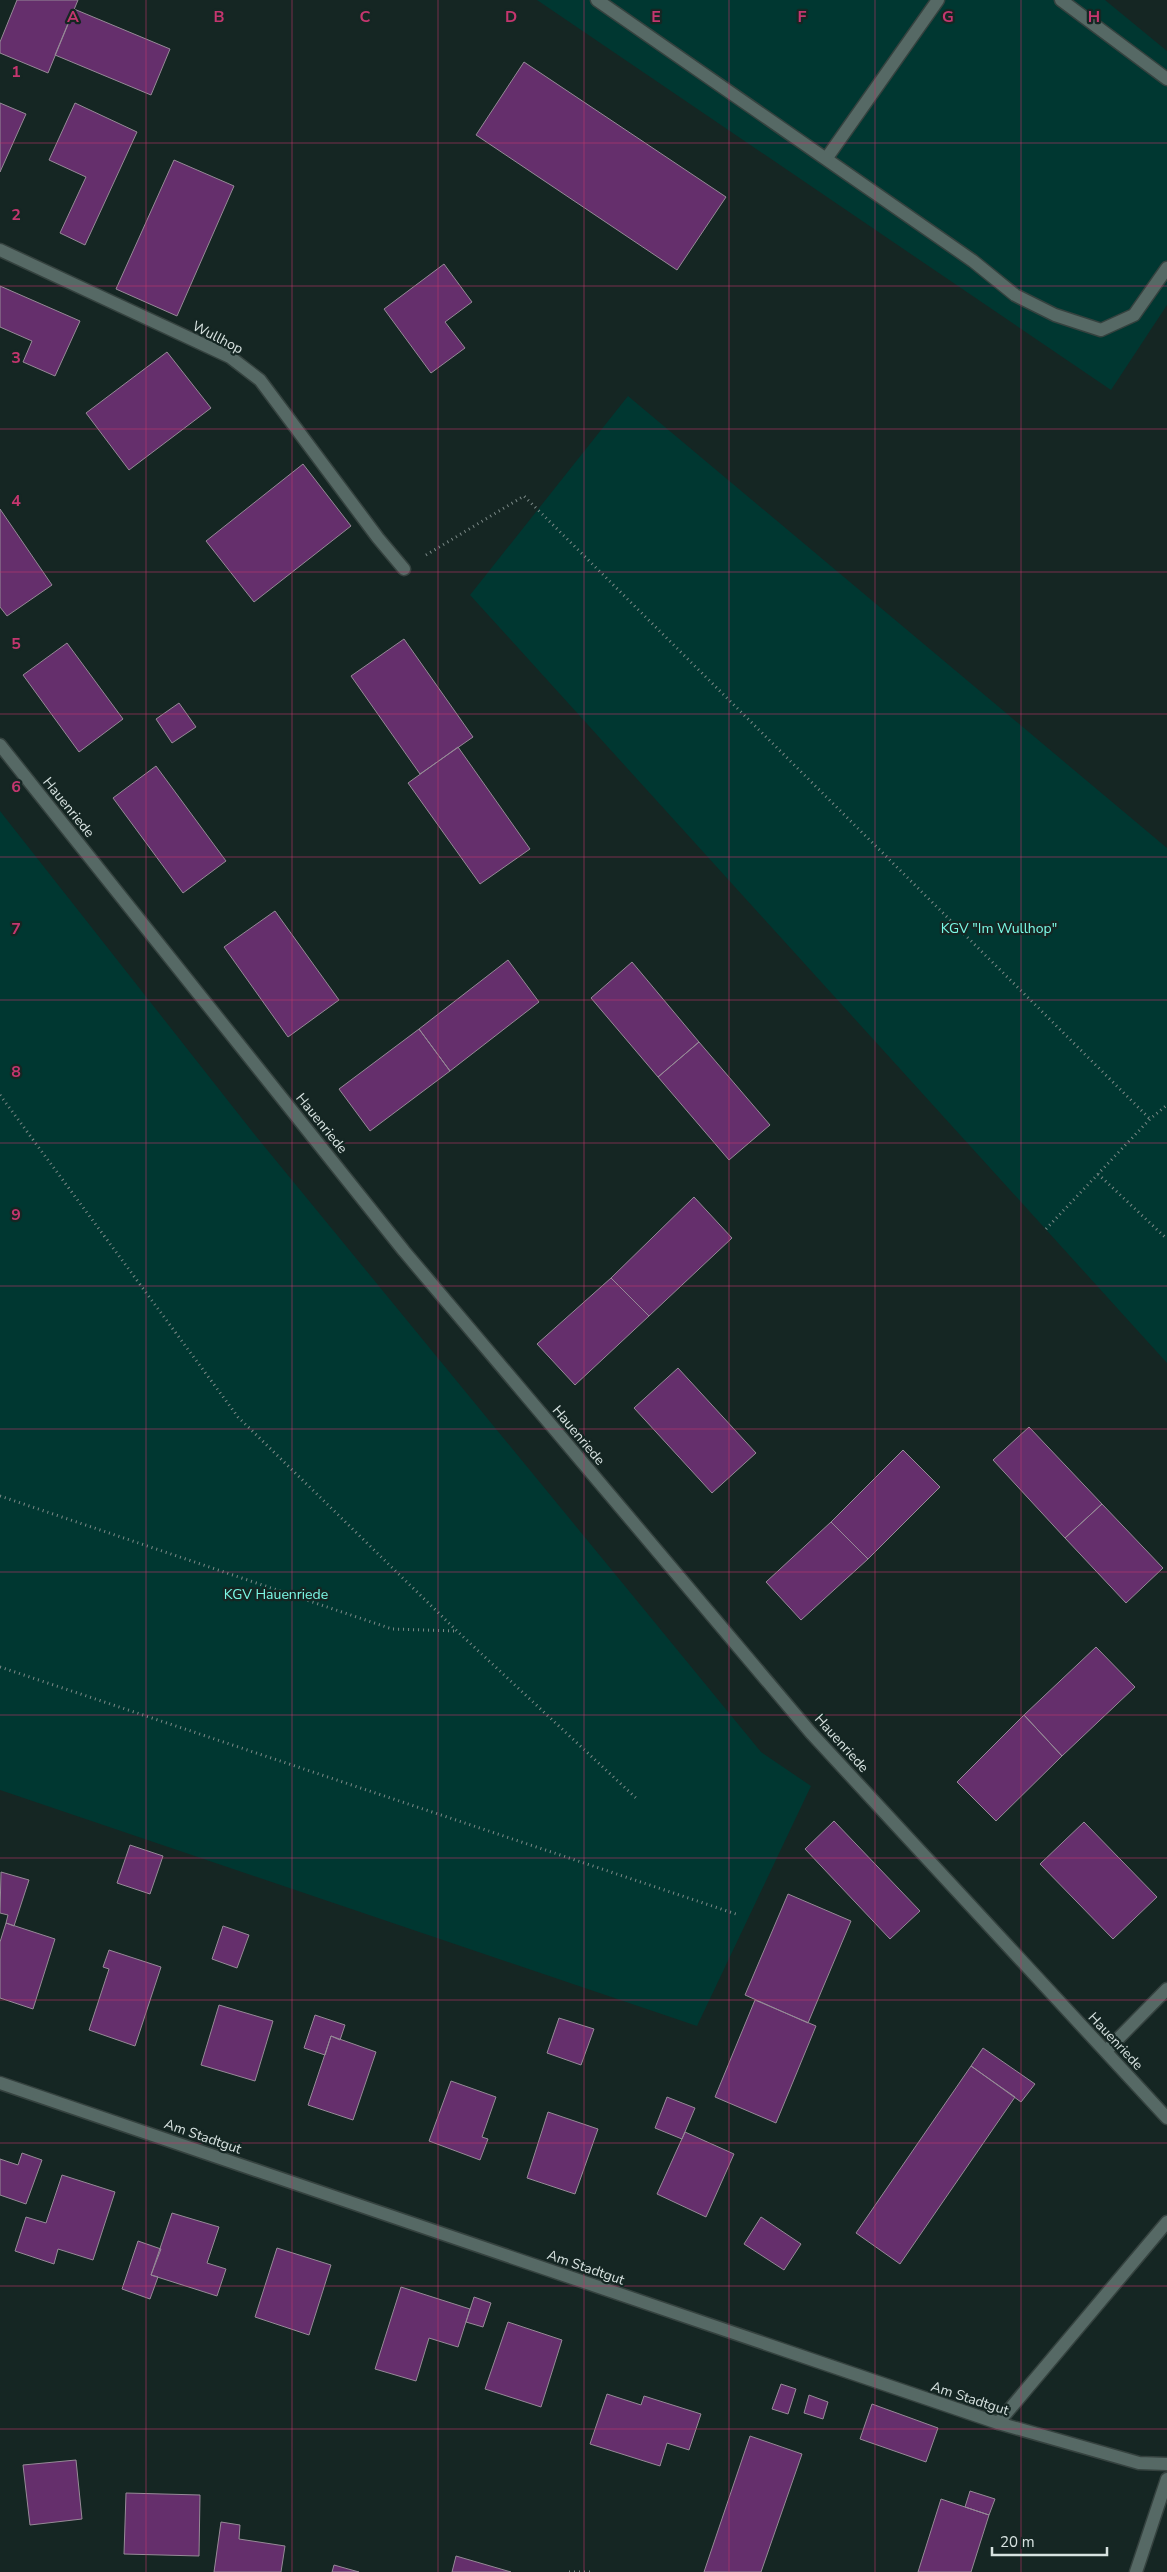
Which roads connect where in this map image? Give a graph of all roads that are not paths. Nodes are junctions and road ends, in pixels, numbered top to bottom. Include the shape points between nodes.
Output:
1 (597, 0) edge
2 (938, 0) edge
3 (1061, 0) edge
4 (1167, 79) edge
5 (826, 160) junction
6 (0, 250) edge
7 (1167, 268) edge
8 (404, 569) road end
9 (0, 745) edge
10 (1167, 1989) edge
11 (1106, 2051) junction
12 (0, 2083) edge
13 (1167, 2118) edge
14 (1167, 2222) edge
15 (998, 2423) junction
16 (1167, 2464) edge
17 (1167, 2479) edge
18 (1136, 2572) edge

1 - 5 street
2 - 5 street
3 - 4 street
5 - 7 street via 973,261 1016,295 1056,315 1100,330 1134,315
6 - 8 street, Wullhop via 230,357 260,380
9 - 11 street, Hauenriede via 404,1251 811,1733
10 - 11 street
11 - 13 street, Hauenriede
12 - 15 street, Am Stadtgut
14 - 15 street
15 - 16 street, Am Stadtgut via 1140,2463
17 - 18 street

